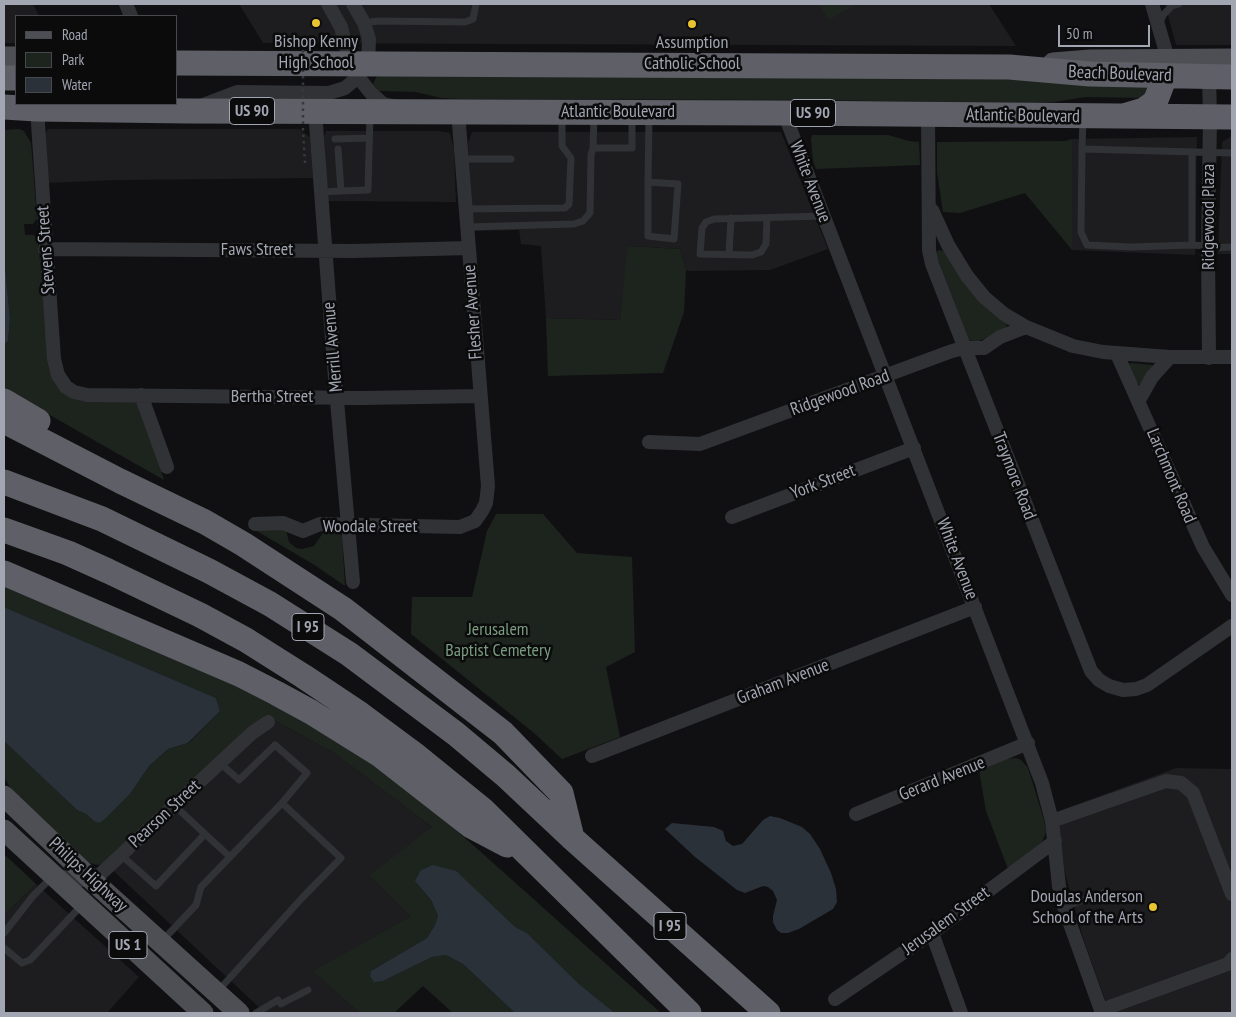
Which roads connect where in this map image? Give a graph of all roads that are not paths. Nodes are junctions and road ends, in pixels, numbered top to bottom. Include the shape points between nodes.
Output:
1 (328, 4) edge
2 (353, 4) edge
3 (476, 4) edge
4 (1152, 4) edge
5 (1180, 4) edge
6 (364, 23) junction
7 (1159, 24) junction
8 (1232, 59) edge
9 (178, 63) edge
10 (1167, 67) junction
11 (359, 68) junction
12 (1221, 76) edge
13 (4, 107) edge
14 (37, 109) junction
15 (188, 111) junction
16 (4, 112) edge
17 (315, 112) junction
18 (370, 112) junction
19 (416, 112) junction
20 (458, 112) junction
21 (562, 112) junction
22 (594, 112) junction
23 (640, 112) junction
24 (784, 113) junction
25 (928, 115) junction
26 (1082, 116) junction
27 (1122, 117) junction
28 (1221, 117) edge
29 (335, 138) dead end
30 (369, 138) junction
31 (593, 148) junction
32 (338, 149) dead end
33 (1082, 149) junction
34 (1192, 152) junction
35 (1209, 153) junction
36 (1232, 153) edge
37 (461, 159) junction
38 (510, 159) dead end
39 (648, 182) junction
40 (341, 191) junction
41 (321, 192) junction
42 (929, 205) junction
43 (466, 210) junction
44 (824, 216) junction
45 (731, 218) junction
46 (767, 218) junction
47 (467, 226) junction
48 (1192, 245) junction
49 (1208, 247) junction
50 (468, 248) junction
51 (1232, 248) edge
52 (45, 249) junction
53 (325, 250) junction
54 (729, 254) junction
55 (1026, 327) junction
56 (964, 348) junction
57 (1117, 354) junction
58 (1170, 357) junction
59 (1232, 357) edge
60 (1209, 358) junction
61 (885, 376) junction
62 (66, 387) joint
63 (141, 395) junction
64 (479, 396) junction
65 (337, 397) junction
66 (1139, 400) junction
67 (4, 402) edge
68 (4, 421) edge
69 (649, 442) dead end
70 (914, 448) junction
71 (167, 467) dead end
72 (4, 482) edge
73 (482, 511) joint
74 (732, 517) dead end
75 (205, 522) junction
76 (255, 524) dead end
77 (348, 524) junction
78 (4, 530) edge
79 (4, 573) edge
80 (353, 582) dead end
81 (1232, 595) edge
82 (975, 607) junction
83 (1232, 626) edge
84 (268, 722) dead end
85 (1028, 743) junction
86 (592, 756) dead end
87 (220, 763) junction
88 (4, 796) edge
89 (282, 802) junction
90 (174, 805) junction
91 (856, 814) dead end
92 (1052, 821) junction
93 (4, 830) edge
94 (205, 834) junction
95 (572, 838) junction
96 (1055, 841) junction
97 (121, 855) junction
98 (230, 857) junction
99 (534, 859) junction
100 (54, 876) junction
101 (94, 881) junction
102 (1106, 892) dead end
103 (1232, 894) edge
104 (84, 904) junction
105 (1064, 907) junction
106 (4, 933) edge
107 (932, 933) junction
108 (161, 942) junction
109 (4, 948) edge
110 (1232, 959) edge
111 (308, 990) dead end
112 (217, 993) junction
113 (835, 999) dead end
114 (1102, 1011) edge
115 (203, 1013) edge
116 (239, 1013) edge
117 (256, 1013) edge
118 (689, 1013) edge
119 (768, 1013) edge
120 (961, 1013) edge

1 - 11 street
2 - 6 street
3 - 6 lane via 474,19 466,22
4 - 7 street
5 - 7 lane via 1172,6
6 - 11 street via 369,39
7 - 10 street
8 - 10 main road
9 - 11 highway, Beach Boulevard
10 - 11 highway, Beach Boulevard via 1090,74 1009,67
10 - 12 highway, Beach Boulevard
10 - 27 highway via 1156,100 1144,110
11 - 15 street via 345,88 329,93 237,92
11 - 19 street via 371,93 383,104
12 - 28 street, Ridgewood Plaza
13 - 14 highway, US 90
14 - 15 highway, Atlantic Boulevard / US 90
14 - 16 main road, Atlantic Boulevard
14 - 52 street, Stevens Street
15 - 17 highway, Atlantic Boulevard / US 90
17 - 18 highway, Atlantic Boulevard / US 90
17 - 41 street, Merrill Avenue
18 - 19 highway, Atlantic Boulevard / US 90
18 - 30 lane
19 - 20 highway, Atlantic Boulevard / US 90
20 - 21 highway, Atlantic Boulevard / US 90
20 - 37 street, Flesher Avenue
21 - 22 highway, Atlantic Boulevard / US 90
21 - 43 lane via 562,146 571,158 569,204 565,208
22 - 23 highway, Atlantic Boulevard / US 90
22 - 31 lane
23 - 24 highway, Atlantic Boulevard / US 90
23 - 31 lane via 632,148
23 - 39 lane
24 - 25 highway, Atlantic Boulevard / US 90
24 - 44 street, White Avenue
25 - 26 highway, Atlantic Boulevard / US 90
25 - 42 street, Traymore Road
26 - 27 highway, Atlantic Boulevard / US 90
26 - 33 lane
27 - 28 highway, Atlantic Boulevard / US 90
28 - 35 street, Ridgewood Plaza
29 - 30 lane
30 - 40 lane via 368,190
31 - 47 lane via 590,213 583,221 574,224
32 - 40 lane
33 - 34 lane
33 - 48 lane via 1081,232 1086,244 1132,247
34 - 35 lane
34 - 48 lane
35 - 36 lane
35 - 49 street, Ridgewood Plaza
37 - 38 lane
37 - 43 street, Flesher Avenue
39 - 39 lane via 678,184 674,239 648,236
40 - 41 lane
41 - 53 street, Merrill Avenue
42 - 55 street via 967,276 984,297
42 - 56 street, Traymore Road via 932,264
43 - 47 street, Flesher Avenue
44 - 46 lane
44 - 61 street, White Avenue
45 - 46 lane
45 - 54 lane
45 - 54 lane via 706,222 702,228 700,254
46 - 54 lane via 766,244 761,252
47 - 50 street, Flesher Avenue
48 - 49 lane
49 - 51 lane
49 - 60 street, Ridgewood Plaza
50 - 53 street, Faws Street
50 - 64 street, Flesher Avenue
52 - 53 street, Faws Street
52 - 62 street, Stevens Street via 54,359 58,375
53 - 65 street, Merrill Avenue
55 - 56 street, Ridgewood Road via 1000,337 984,348
55 - 57 street via 1073,346
56 - 61 street, Ridgewood Road
56 - 83 street, Traymore Road via 1091,671 1099,680 1123,690 1147,685
57 - 58 street
57 - 66 street, Larchmont Road
58 - 60 street
58 - 66 street via 1152,377
59 - 60 street
61 - 69 street, Ridgewood Road via 700,444
61 - 70 street, White Avenue
62 - 63 street, Bertha Street via 87,395
63 - 65 street, Bertha Street
63 - 71 street
64 - 65 street, Bertha Street
64 - 73 street, Flesher Avenue via 488,486
65 - 77 street, Merrill Avenue
66 - 81 street, Larchmont Road via 1203,547
67 - 75 highway via 145,481
68 - 75 highway
70 - 74 street, York Street
70 - 82 street, White Avenue
72 - 95 highway, I 95 via 102,519 209,571 306,626 456,734
73 - 77 street, Woodale Street via 474,521 460,527
75 - 95 highway via 344,609 503,733 561,793
76 - 77 street, Woodale Street via 283,523 303,531 320,524
77 - 80 street, Merrill Avenue
78 - 99 highway, I 95 via 151,591 246,640 360,714 414,754 483,810
79 - 99 highway via 276,692 380,755 471,826
82 - 85 street, White Avenue
82 - 86 street, Graham Avenue
84 - 87 street, Pearson Street
85 - 91 street, Gerard Avenue
85 - 92 street, White Avenue
87 - 89 lane via 239,780 275,745 307,773
87 - 90 street, Pearson Street
88 - 101 main road, Philips Highway / US 1
89 - 98 lane
89 - 112 lane via 341,858
90 - 94 lane
90 - 97 street, Pearson Street
92 - 96 street, White Avenue
92 - 103 street via 1166,781 1181,783 1193,793
93 - 100 main road, Philips Highway / US 1
94 - 97 lane via 156,886
94 - 98 lane
95 - 119 highway, I 95
96 - 105 street, White Avenue
96 - 107 street, Jerusalem Street
97 - 101 street, Pearson Street
98 - 108 lane via 201,888 196,905
99 - 118 highway, I 95
100 - 101 street
100 - 104 main road, Philips Highway / US 1
100 - 106 lane via 33,896
101 - 108 main road, Philips Highway / US 1
102 - 105 lane
104 - 109 lane via 30,960 22,963
104 - 115 main road, Philips Highway / US 1
105 - 114 street, White Avenue
107 - 113 street, Jerusalem Street
107 - 120 street
108 - 112 main road, Philips Highway / US 1
110 - 114 street via 1228,964
111 - 117 lane via 281,1004 278,1000
112 - 116 main road, Philips Highway / US 1

